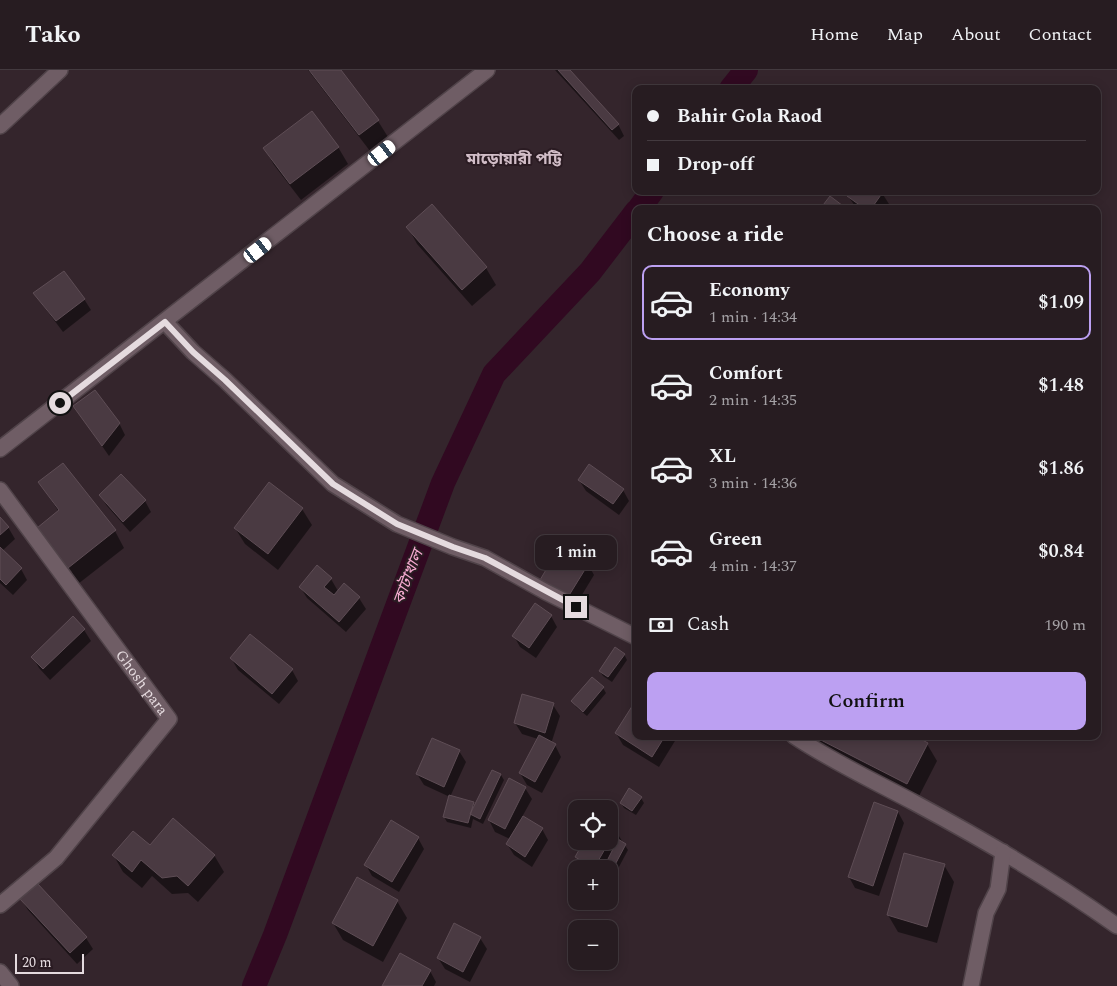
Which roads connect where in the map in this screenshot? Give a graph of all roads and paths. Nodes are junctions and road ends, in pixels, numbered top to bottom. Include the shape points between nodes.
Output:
1 (60, 70) edge
2 (487, 70) edge
3 (0, 126) edge
4 (165, 322) junction
5 (0, 449) edge
6 (0, 490) edge
7 (632, 635) edge
8 (800, 740) edge
9 (1004, 852) junction
10 (0, 905) edge
11 (1117, 926) edge
12 (0, 972) edge
13 (11, 986) edge
14 (971, 986) edge

1 - 3 street
2 - 4 street
4 - 5 street
4 - 7 street via 333,484 397,524 485,558
6 - 10 street, Ghosh para via 169,719 56,858
8 - 9 street
9 - 11 street
9 - 14 street via 998,889 986,913
12 - 13 street

